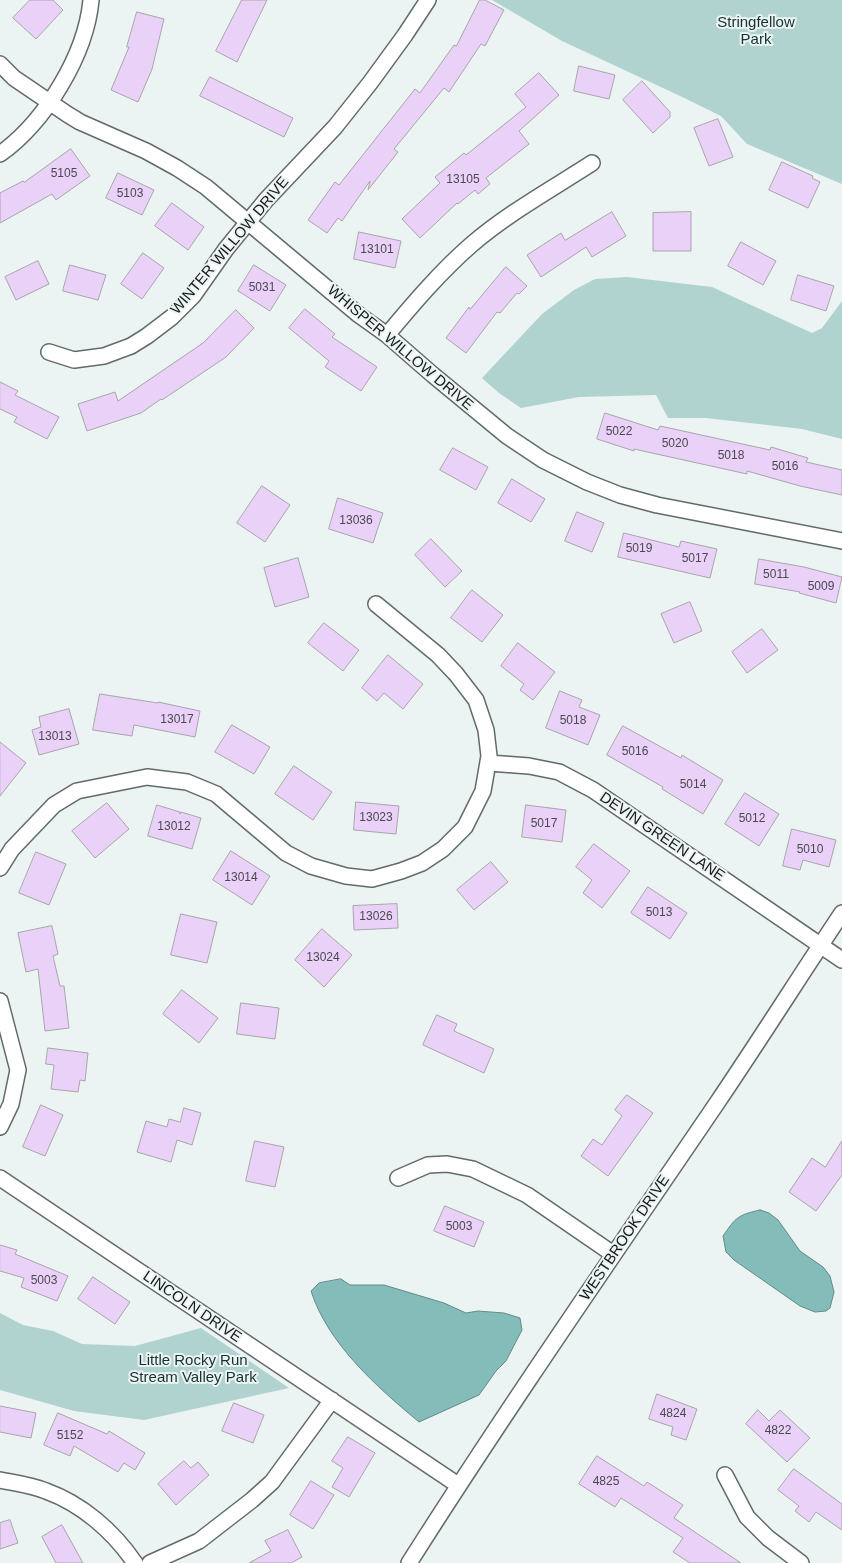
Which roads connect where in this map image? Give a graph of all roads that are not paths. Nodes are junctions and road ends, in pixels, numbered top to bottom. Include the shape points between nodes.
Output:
1 (91, 0) edge
2 (428, 0) edge
3 (0, 64) edge
4 (49, 102) junction
5 (0, 154) edge
6 (592, 163) dead end
7 (248, 222) junction
8 (387, 335) junction
9 (49, 352) dead end
10 (842, 541) edge
11 (376, 604) dead end
12 (489, 763) junction
13 (0, 868) edge
14 (842, 913) edge
15 (820, 946) junction
16 (842, 960) edge
17 (0, 1001) edge
18 (0, 1128) edge
19 (0, 1178) edge
20 (398, 1178) dead end
21 (613, 1254) junction
22 (332, 1400) junction
23 (725, 1475) dead end
24 (0, 1480) edge
25 (458, 1485) junction
26 (136, 1563) edge
27 (150, 1563) edge
28 (409, 1563) edge
29 (801, 1563) edge

1 - 4 street via 77,54
2 - 7 street, WINTER WILLOW DRIVE via 370,84
3 - 4 street, WHISPER WILLOW DRIVE
4 - 5 street via 28,129
4 - 7 street, WHISPER WILLOW DRIVE via 80,122 177,168
6 - 8 street via 506,218 471,245
7 - 8 street, WHISPER WILLOW DRIVE
7 - 9 street, WINTER WILLOW DRIVE via 193,296 172,318 147,336 131,346 92,359 74,360
8 - 10 street, WHISPER WILLOW DRIVE via 506,436 543,460 587,482 657,505
11 - 12 street via 438,656 476,700 486,730
12 - 13 street via 483,791 465,827 443,849 422,863 372,878 346,876 311,866 286,853 216,794 187,782 147,777 77,791 54,805 12,849
12 - 15 street, DEVIN GREEN LANE via 559,772 593,790
14 - 15 street, WESTBROOK DRIVE
15 - 16 street, DEVIN GREEN LANE
15 - 21 street, WESTBROOK DRIVE
17 - 18 street via 18,1070 11,1104
19 - 22 street, LINCOLN DRIVE
20 - 21 street via 428,1165 447,1164 473,1169 527,1195
21 - 25 street, WESTBROOK DRIVE
22 - 25 street, LINCOLN DRIVE
22 - 27 street via 272,1482 199,1540
23 - 29 street via 747,1517
24 - 26 street via 45,1490 88,1514 127,1550
25 - 28 street, WESTBROOK DRIVE

